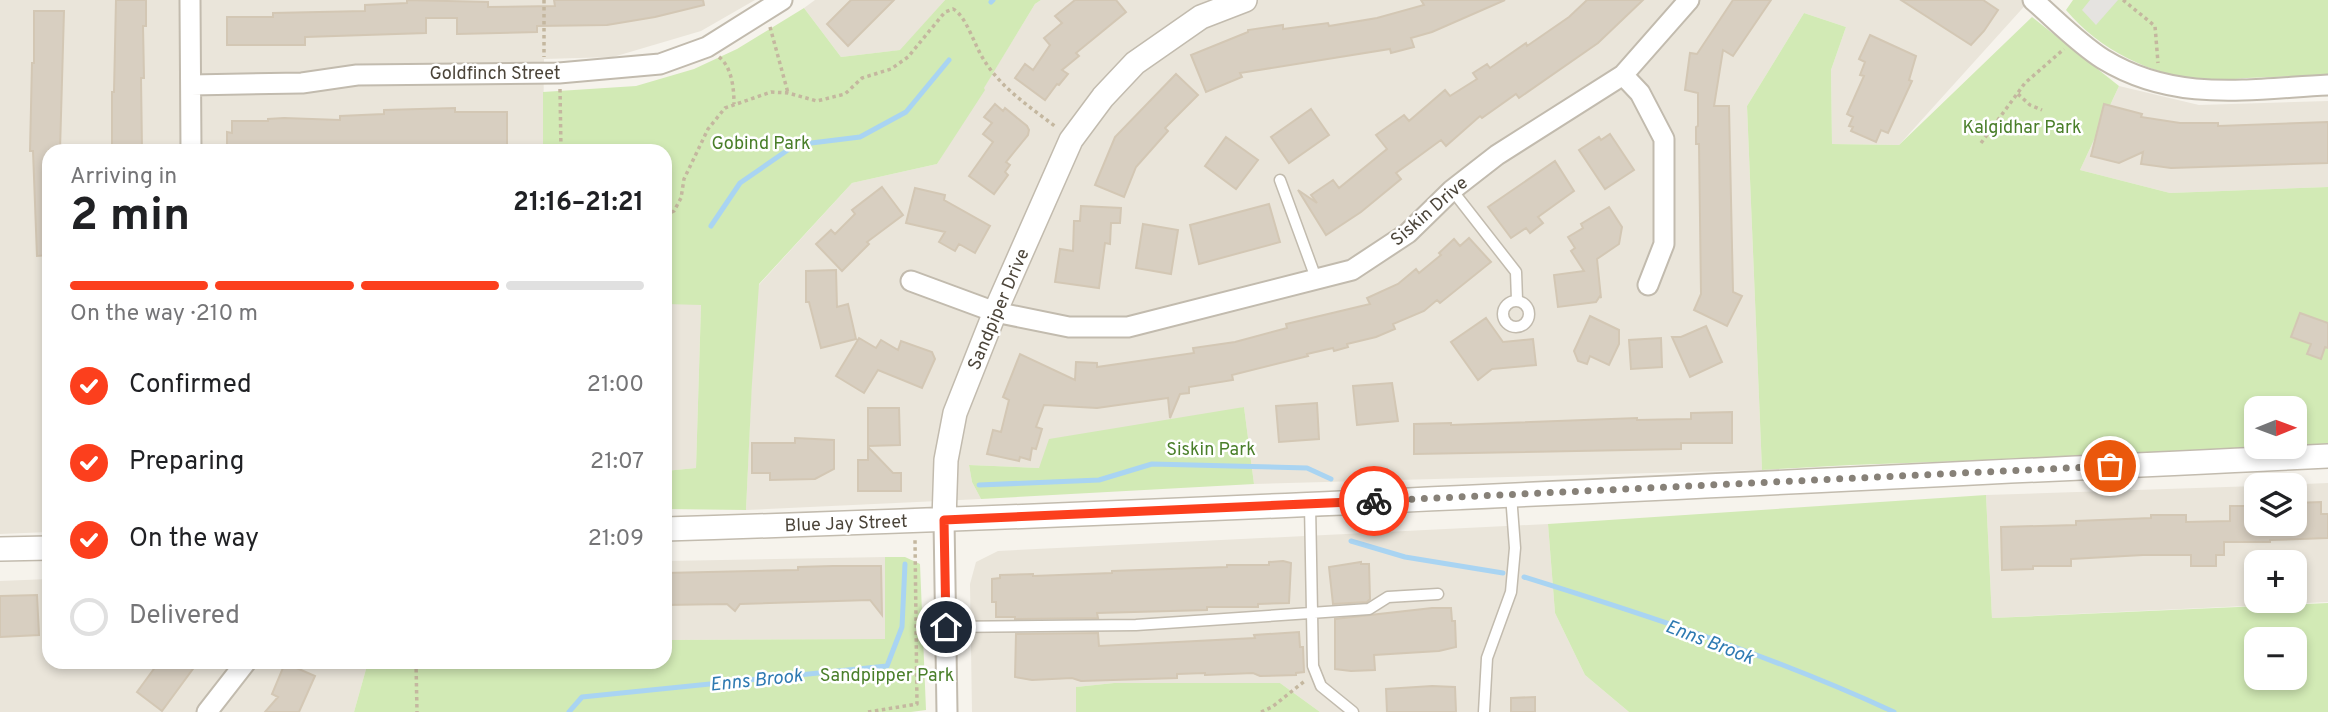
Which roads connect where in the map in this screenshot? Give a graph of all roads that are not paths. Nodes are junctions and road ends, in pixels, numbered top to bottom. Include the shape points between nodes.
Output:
1 (190, 0) edge
2 (1245, 0) edge
3 (1689, 0) edge
4 (2033, 0) edge
5 (774, 6) edge
6 (1623, 75) junction
7 (191, 85) junction
8 (2328, 85) edge
9 (191, 144) edge
10 (1280, 180) dead end
11 (1452, 190) junction
12 (911, 281) dead end
13 (1317, 281) junction
14 (1647, 285) dead end
15 (1517, 300) dead end
16 (995, 312) junction
17 (2328, 456) edge
18 (1511, 495) junction
19 (1310, 504) junction
20 (944, 520) junction
21 (672, 529) edge
22 (42, 548) edge
23 (0, 550) edge
24 (1438, 594) dead end
25 (1312, 613) junction
26 (946, 627) junction
27 (241, 669) edge
28 (207, 712) edge
29 (947, 712) edge
30 (1353, 712) edge
31 (1484, 712) edge

1 - 7 street
2 - 16 street, Sandpiper Drive via 1201,17 1135,63 1103,97 1071,139
3 - 6 street, Siskin Drive
4 - 8 street via 2101,58 2152,83 2196,91
5 - 7 street, Goldfinch Street via 707,47 660,64 552,73 357,75 302,83
6 - 11 street, Siskin Drive
6 - 14 street via 1640,93 1664,139 1664,244
7 - 9 street
10 - 13 lane
11 - 13 street, Siskin Drive via 1408,233 1352,270
11 - 15 lane via 1516,272
12 - 16 street, Siskin Drive
13 - 16 street, Siskin Drive via 1128,327 1069,327
16 - 20 street, Sandpiper Drive via 955,413 946,460
17 - 18 street, Blue Jay Street
18 - 19 street, Blue Jay Street
18 - 31 lane via 1515,548 1511,592 1487,658
19 - 20 street, Blue Jay Street
19 - 25 lane
20 - 21 street, Blue Jay Street
20 - 26 street, Sandpiper Drive
22 - 23 street
24 - 25 lane via 1388,597 1369,610
25 - 26 lane via 1136,625
25 - 30 lane via 1315,671 1321,686
26 - 29 street, Sandpiper Drive
27 - 28 street

